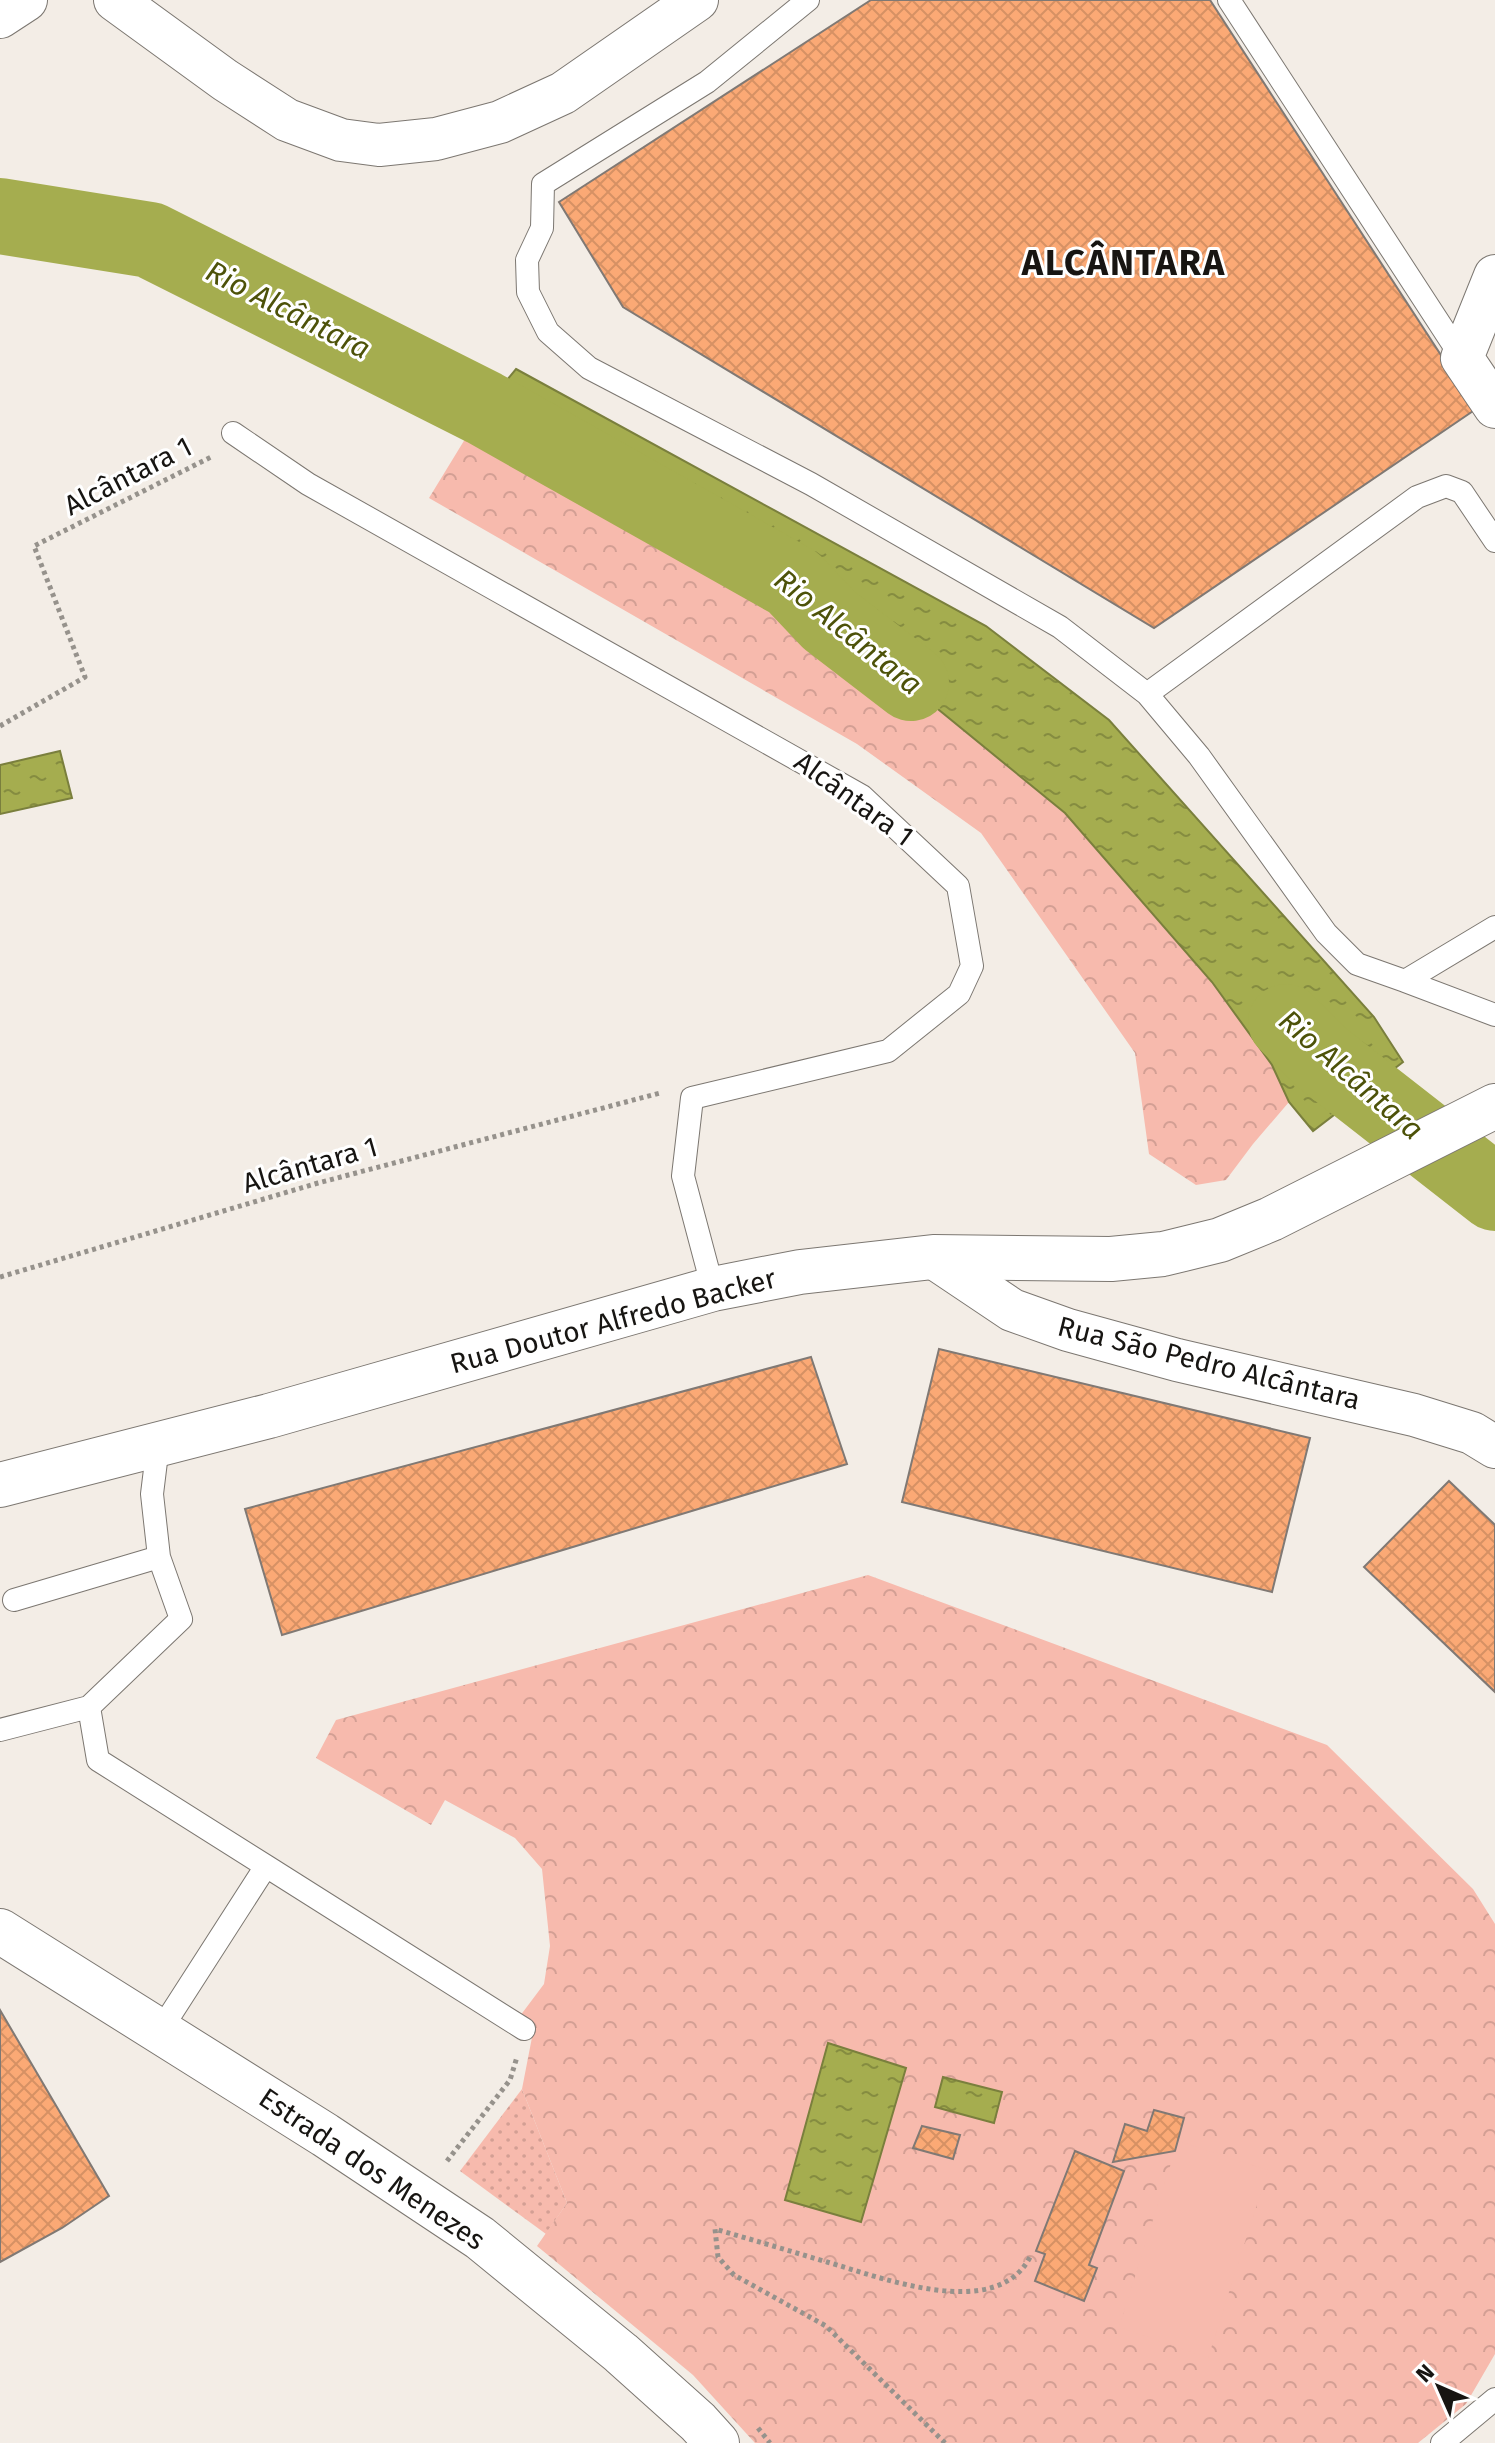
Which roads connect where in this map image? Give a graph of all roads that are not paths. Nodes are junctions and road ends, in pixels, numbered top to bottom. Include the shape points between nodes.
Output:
1 (26, 0) edge
2 (115, 0) edge
3 (697, 0) edge
4 (808, 0) edge
5 (1229, 0) edge
6 (0, 17) edge
7 (1495, 276) edge
8 (1462, 358) junction
9 (1495, 407) edge
10 (227, 442) road end
11 (1495, 541) edge
12 (1147, 694) junction
13 (1495, 927) edge
14 (1405, 981) junction
15 (1495, 1015) edge
16 (1495, 1106) edge
17 (933, 1257) junction
18 (713, 1289) junction
19 (158, 1445) junction
20 (1495, 1447) edge
21 (0, 1485) edge
22 (159, 1557) junction
23 (14, 1600) dead end
24 (89, 1707) junction
25 (0, 1730) edge
26 (266, 1866) junction
27 (0, 1931) edge
28 (524, 2029) road end
29 (160, 2031) junction
30 (1495, 2399) edge
31 (717, 2443) edge
32 (1442, 2443) edge

1 - 6 street
2 - 3 street via 287,120 341,140 379,145 436,139 500,122 563,93
4 - 12 lane via 707,82 543,184 542,228 527,260 528,292 548,332 589,368 811,484 1060,627
5 - 8 lane
7 - 8 street
8 - 9 street
10 - 18 lane via 862,796 958,886 972,966 959,994 888,1051 692,1098 683,1176
11 - 12 lane via 1462,492 1446,486 1417,497
12 - 14 lane via 1199,756 1326,933 1357,964
13 - 14 lane
14 - 15 lane
16 - 17 main road, Rua Doutor Alfredo Backer via 1220,1240 1163,1254 1111,1259
17 - 18 main road, Rua Doutor Alfredo Backer via 800,1272
17 - 20 street, Rua São Pedro Alcântara via 1012,1310 1068,1330 1414,1415 1472,1433
18 - 19 main road, Rua Doutor Alfredo Backer
19 - 21 main road, Rua Doutor Alfredo Backer
19 - 22 lane via 152,1494
22 - 23 lane
22 - 24 lane via 181,1619
24 - 25 lane
24 - 26 lane via 98,1760
26 - 28 lane
26 - 29 lane
27 - 29 main road, Estrada dos Menezes
29 - 31 main road, Estrada dos Menezes via 480,2238 621,2353
30 - 32 lane

